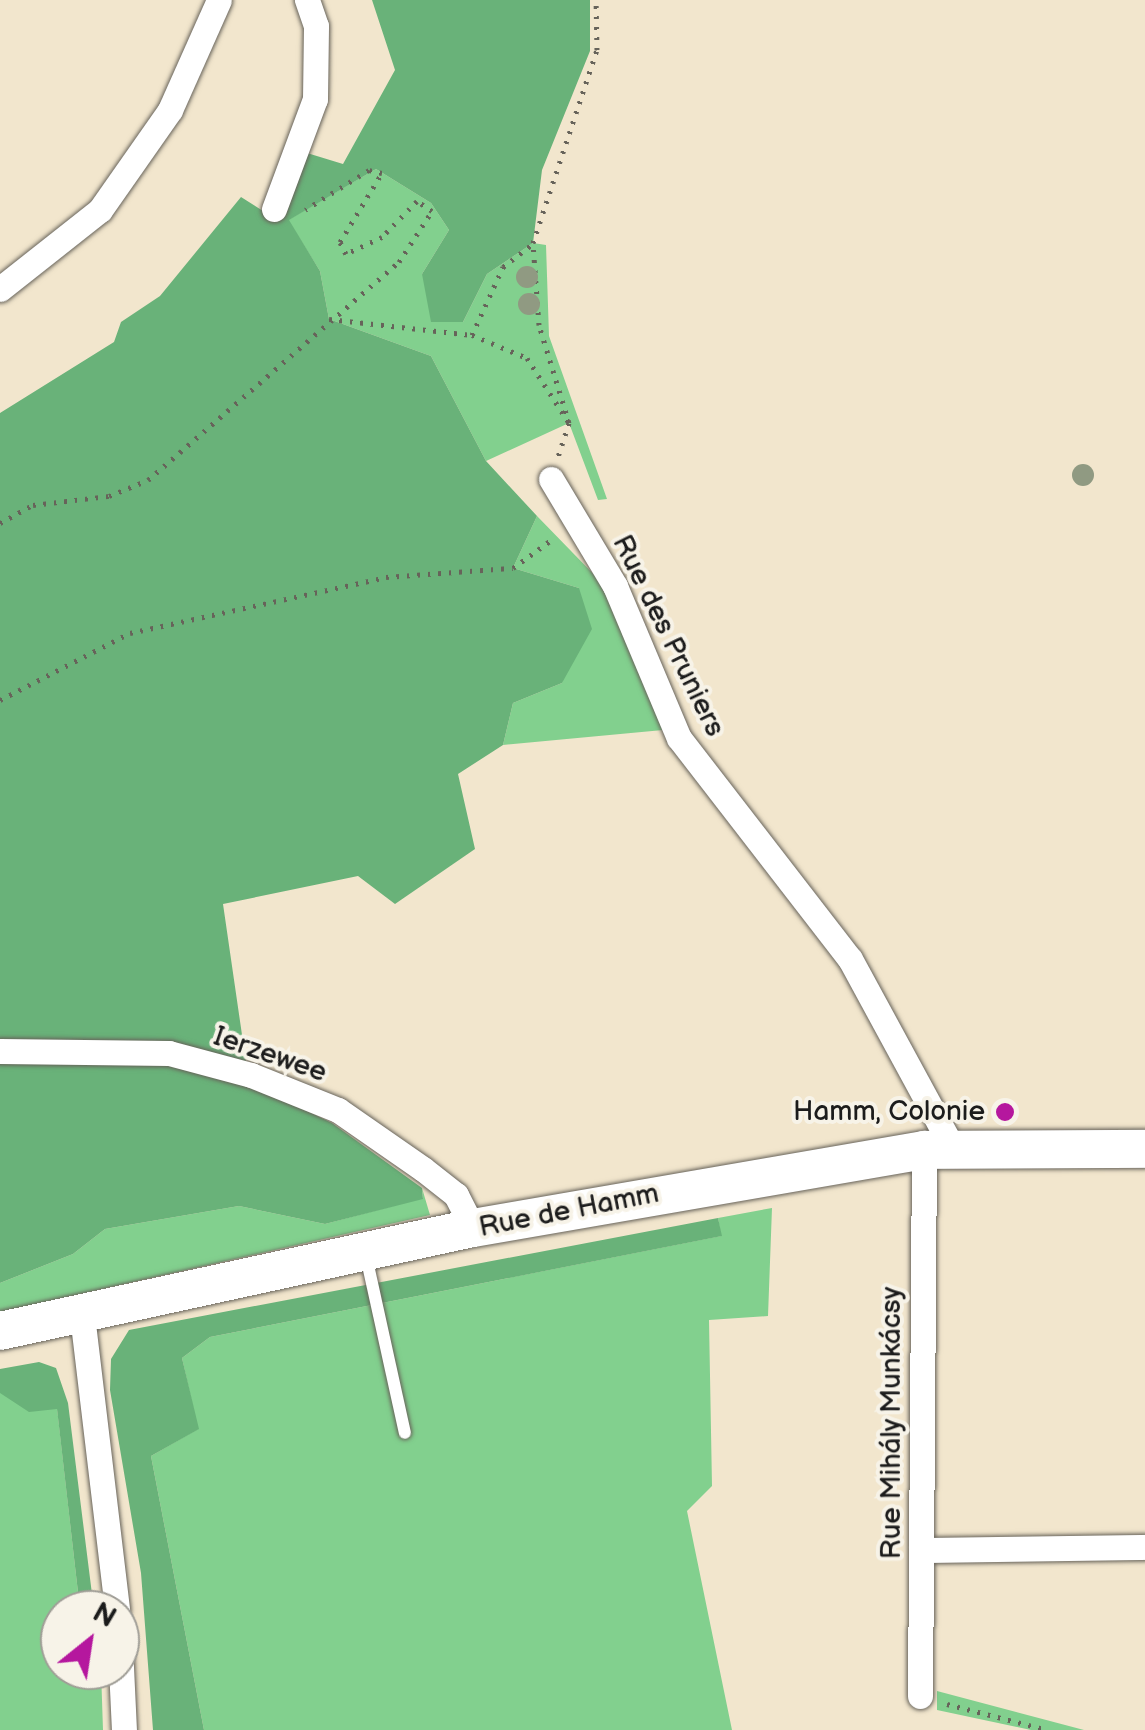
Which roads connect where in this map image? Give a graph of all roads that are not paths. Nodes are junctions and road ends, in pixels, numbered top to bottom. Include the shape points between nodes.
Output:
1 (219, 0) edge
2 (307, 0) edge
3 (274, 209) road end
4 (0, 290) edge
5 (551, 478) road end
6 (0, 1051) edge
7 (938, 1148) junction
8 (1145, 1149) edge
9 (474, 1228) junction
10 (365, 1253) junction
11 (82, 1315) junction
12 (0, 1331) edge
13 (404, 1433) dead end
14 (1145, 1547) edge
15 (921, 1550) junction
16 (115, 1590) edge
17 (122, 1690) edge
18 (920, 1696) road end
19 (124, 1730) edge

1 - 4 street via 170,110 100,210
2 - 3 street via 316,26 315,99
5 - 7 street, Rue des Pruniers via 616,586 680,738 850,959
6 - 9 street, Ierzewee via 169,1053 251,1075 338,1110 456,1195
7 - 8 main road, Rue de Hamm
7 - 9 main road, Rue de Hamm
7 - 15 street, Rue Mihály Munkácsy
9 - 10 main road, Rue de Hamm
10 - 11 main road, Rue de Hamm
10 - 13 lane
11 - 12 main road, Rue de Hamm
11 - 16 street
14 - 15 street
15 - 18 street, Rue Mihály Munkácsy
17 - 19 street

